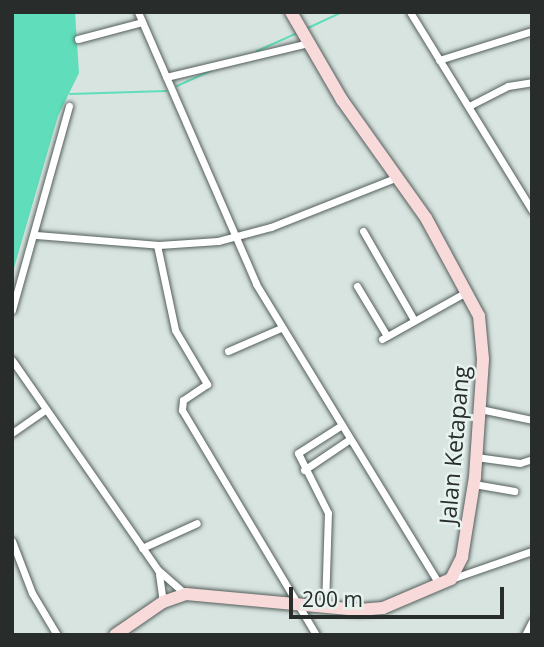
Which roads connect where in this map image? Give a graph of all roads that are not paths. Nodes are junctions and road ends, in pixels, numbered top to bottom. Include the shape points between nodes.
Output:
1 (138, 12) edge
2 (290, 12) edge
3 (410, 12) edge
4 (142, 22) junction
5 (532, 31) edge
6 (78, 39) dead end
7 (309, 43) junction
8 (439, 60) junction
9 (166, 77) junction
10 (532, 82) edge
11 (69, 106) dead end
12 (469, 106) junction
13 (397, 176) junction
14 (532, 210) edge
15 (363, 231) dead end
16 (36, 235) junction
17 (232, 238) junction
18 (157, 245) junction
19 (357, 285) dead end
20 (468, 291) junction
21 (12, 310) edge
22 (414, 320) junction
23 (281, 328) junction
24 (228, 351) dead end
25 (12, 360) edge
26 (480, 409) junction
27 (44, 411) junction
28 (532, 420) edge
29 (342, 425) junction
30 (12, 433) edge
31 (350, 439) junction
32 (476, 457) junction
33 (532, 459) edge
34 (304, 470) junction
35 (474, 484) junction
36 (514, 491) dead end
37 (197, 523) dead end
38 (12, 541) edge
39 (142, 548) junction
40 (532, 551) edge
41 (158, 570) junction
42 (445, 582) junction
43 (186, 594) junction
44 (163, 602) junction
45 (296, 604) junction
46 (325, 607) junction
47 (532, 621) edge
48 (57, 635) edge
49 (116, 635) edge
50 (317, 635) edge
51 (524, 635) edge

1 - 4 street
2 - 7 main road, Jalan Ketapang
3 - 8 street
4 - 6 street
4 - 9 street
5 - 8 street
7 - 9 street
7 - 13 main road, Jalan Ketapang
8 - 12 street
9 - 17 street
10 - 12 street via 508,86
11 - 16 street
12 - 14 street
13 - 17 street
13 - 20 main road, Jalan Ketapang
15 - 22 street
16 - 18 street
16 - 21 street
17 - 18 street
17 - 23 street
18 - 45 street via 175,330 207,384 183,400 182,410 260,534
19 - 22 street via 384,337
20 - 22 street
20 - 26 main road, Jalan Ketapang via 482,333
23 - 24 street
23 - 29 street
25 - 27 street
26 - 28 street
26 - 32 main road, Jalan Ketapang
27 - 30 street
27 - 39 street
29 - 31 street
29 - 34 street via 300,449
31 - 34 street
31 - 42 street
32 - 33 street via 520,463
32 - 35 main road, Jalan Ketapang
34 - 46 street via 328,513
35 - 36 street
35 - 42 main road, Jalan Ketapang via 466,544
37 - 39 street
38 - 48 street via 33,593
39 - 41 street
40 - 42 street
41 - 43 street
41 - 44 street
42 - 46 main road via 383,608
43 - 44 main road
43 - 45 main road
44 - 49 main road
45 - 46 main road
45 - 50 street
47 - 51 street

